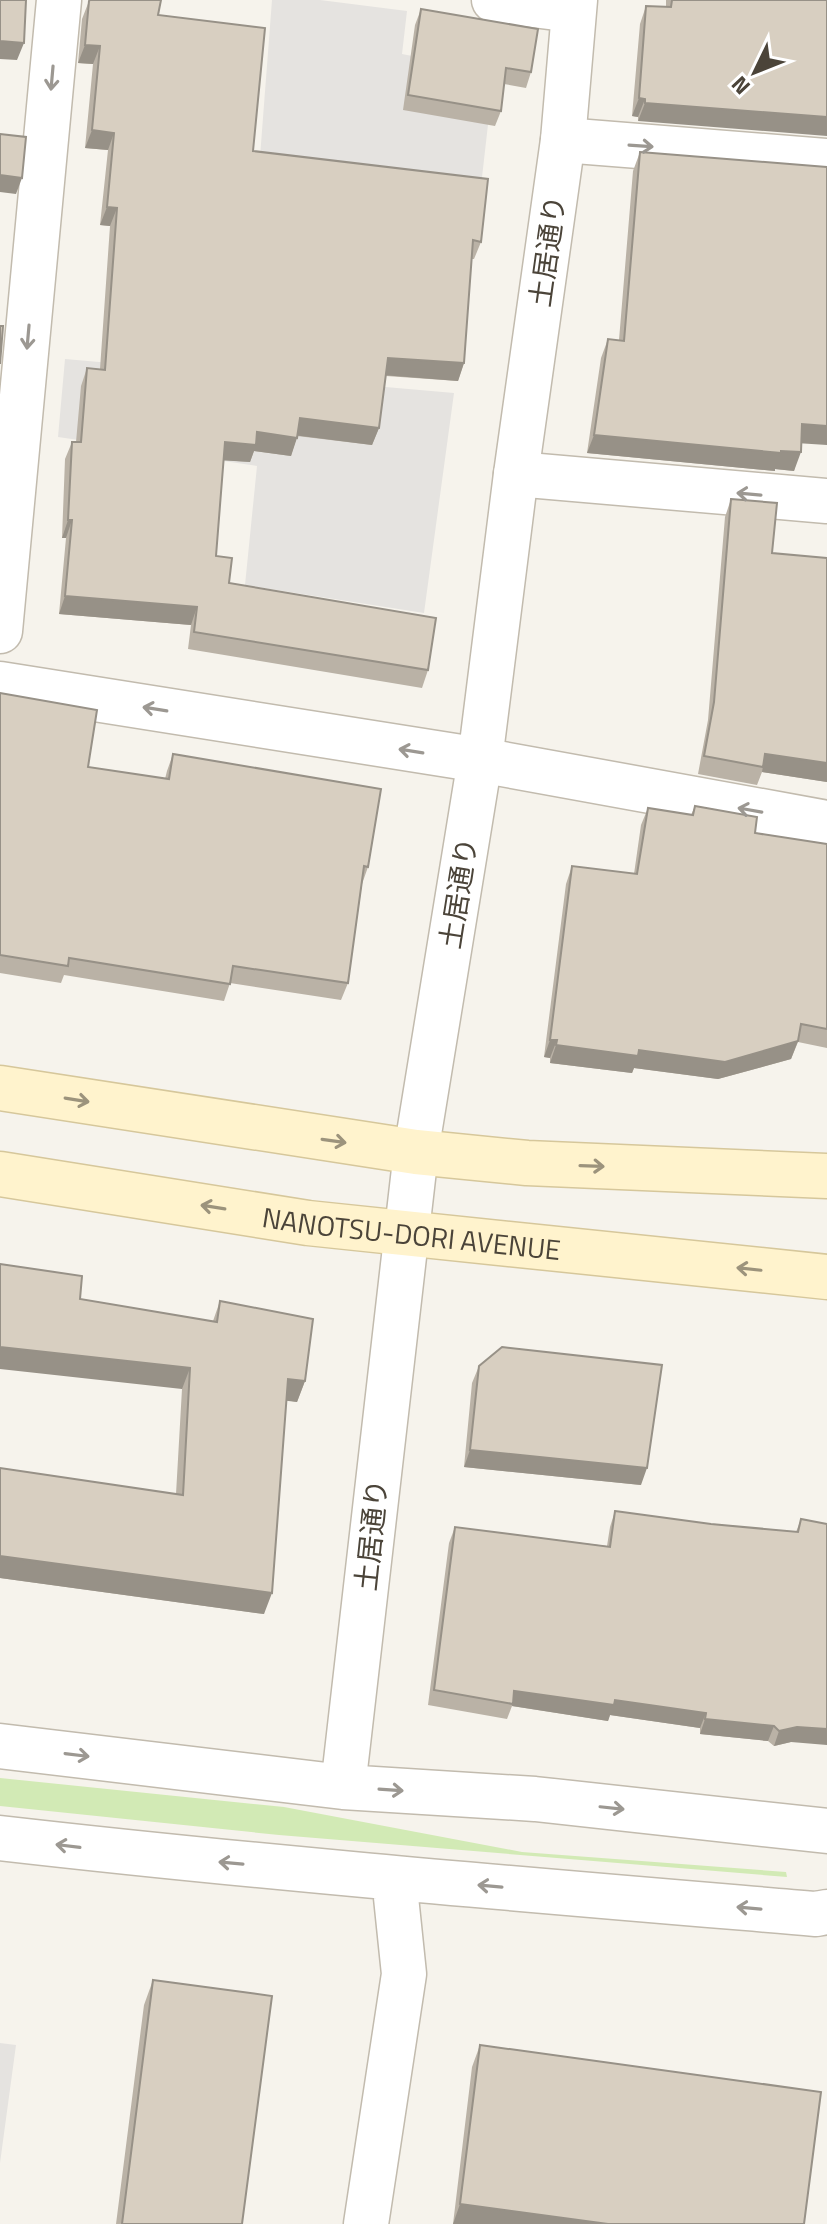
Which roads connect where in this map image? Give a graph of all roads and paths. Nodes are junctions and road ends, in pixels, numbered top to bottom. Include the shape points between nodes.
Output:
1 (59, 0) edge
2 (494, 0) edge
3 (574, 5) edge
4 (563, 140) junction
5 (827, 161) edge
6 (516, 474) junction
7 (827, 501) edge
8 (0, 631) edge
9 (0, 684) edge
10 (480, 760) junction
11 (827, 823) edge
12 (0, 1088) edge
13 (416, 1152) junction
14 (0, 1174) edge
15 (827, 1176) edge
16 (406, 1233) junction
17 (827, 1277) edge
18 (0, 1746) edge
19 (343, 1787) junction
20 (827, 1831) edge
21 (0, 1838) edge
22 (394, 1878) junction
23 (827, 1912) edge
24 (366, 2224) edge

1 -> 8 street
2 - 3 street
3 - 4 street, 土居通り
4 -> 5 street
4 - 6 street, 土居通り
7 -> 6 street
6 - 10 street, 土居通り
10 -> 9 street
11 -> 10 street
10 - 13 street, 土居通り
12 -> 13 main road
13 -> 15 main road via 527,1163
13 - 16 street, 土居通り
16 -> 14 main road, NANOTSU-DORI AVENUE via 308,1223
17 -> 16 main road, NANOTSU-DORI AVENUE
16 - 19 street, 土居通り
18 -> 19 street
19 -> 20 street via 535,1799
22 -> 21 street
23 -> 22 street
22 - 24 street via 404,1974

